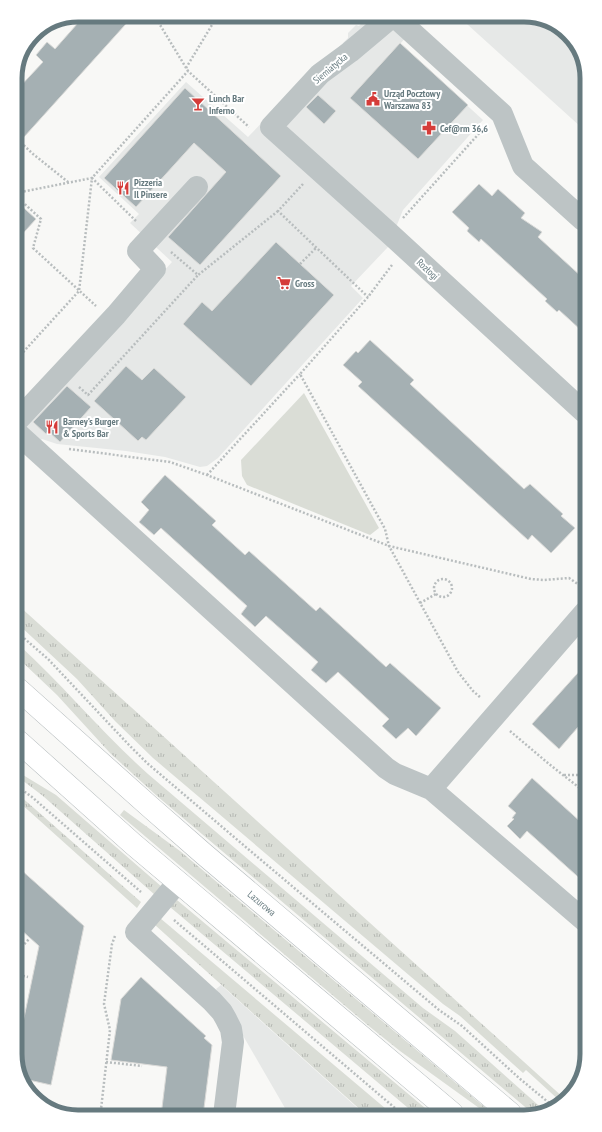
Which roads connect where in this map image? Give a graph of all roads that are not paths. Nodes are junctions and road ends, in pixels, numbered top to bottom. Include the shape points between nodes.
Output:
1 (386, 22) edge
2 (402, 22) edge
3 (271, 127) joint
4 (198, 186) dead end
5 (580, 217) edge
6 (580, 408) edge
7 (22, 416) edge
8 (22, 438) edge
9 (580, 618) edge
10 (22, 693) edge
11 (22, 745) edge
12 (431, 789) junction
13 (178, 882) junction
14 (580, 917) edge
15 (225, 1110) edge
16 (448, 1110) edge
17 (508, 1110) edge

1 - 3 street, Siemiatycka via 320,74
2 - 5 street via 499,110 524,166
3 - 6 street, Rozłogi
4 - 7 street via 138,251 155,269
8 - 12 street via 386,768
9 - 12 street
10 - 17 main road, Lazurowa via 183,835
11 - 13 main road
12 - 14 street
13 - 15 street via 136,932 212,1001 222,1012 231,1029 233,1042
13 - 16 main road

